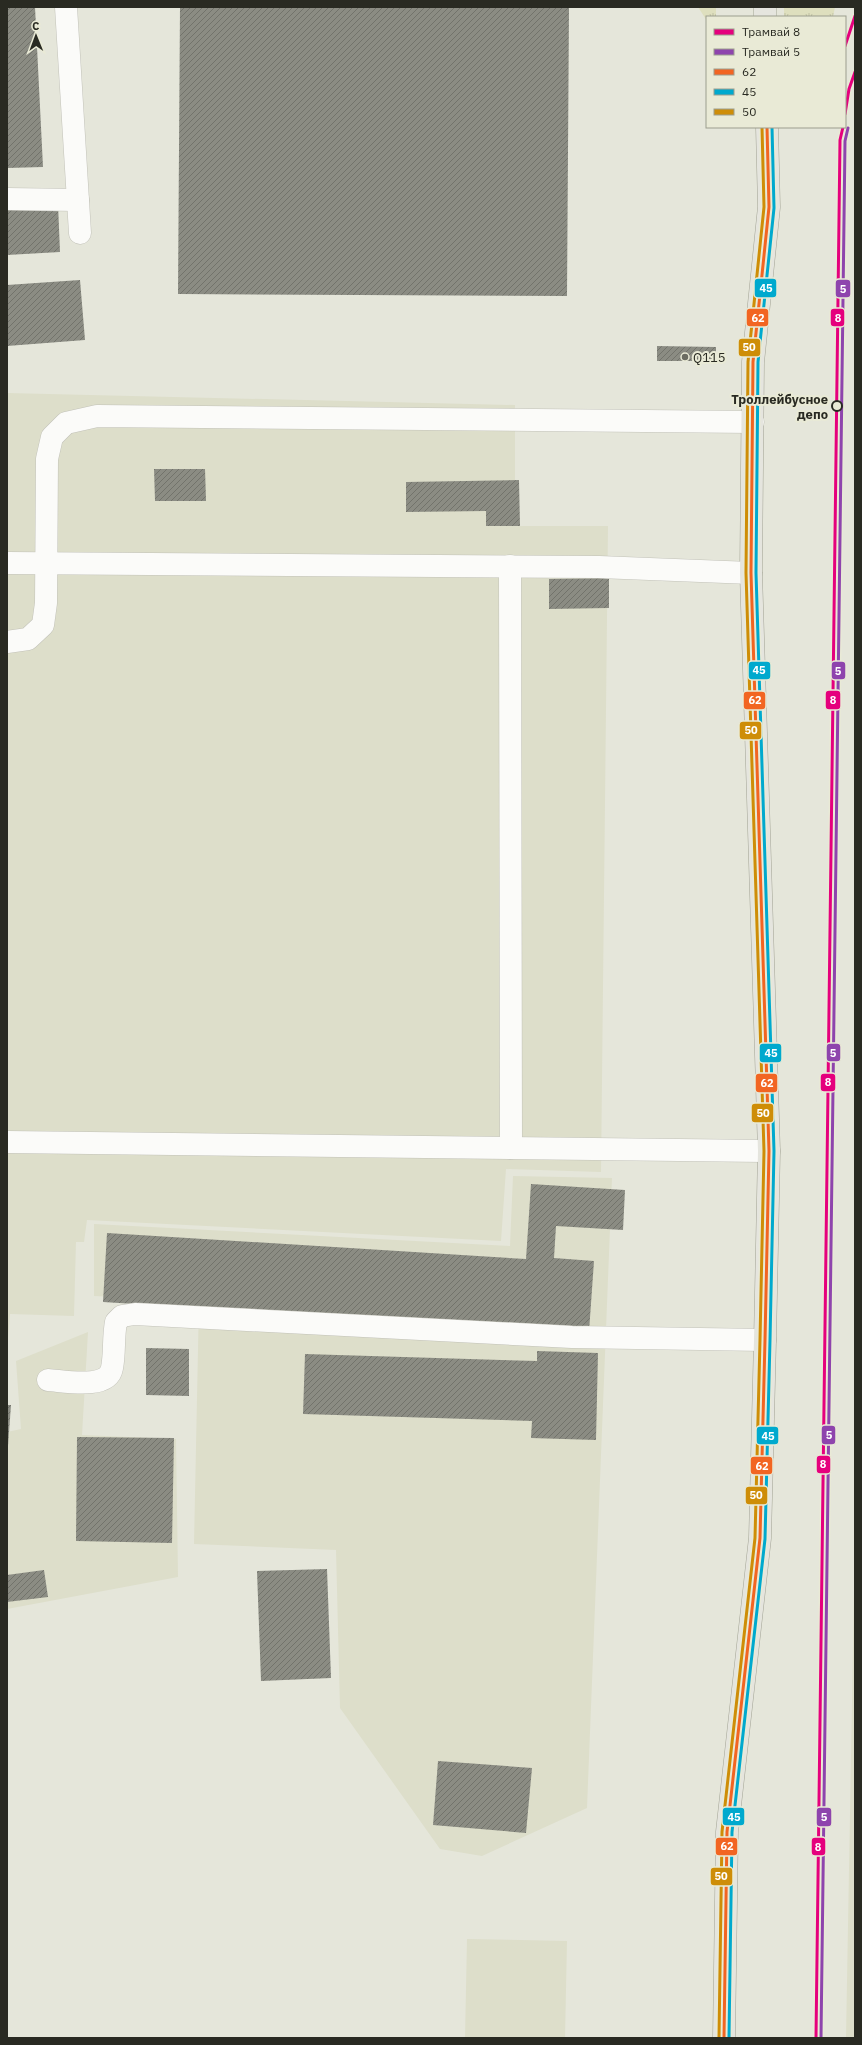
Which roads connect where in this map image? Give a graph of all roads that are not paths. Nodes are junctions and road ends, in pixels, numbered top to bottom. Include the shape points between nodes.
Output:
1 (66, 7) edge
2 (767, 128) edge
3 (7, 199) edge
4 (78, 200) junction
5 (80, 233) dead end
6 (753, 422) junction
7 (7, 563) edge
8 (46, 564) junction
9 (510, 566) junction
10 (751, 573) junction
11 (7, 642) edge
12 (7, 1142) edge
13 (511, 1148) junction
14 (769, 1150) junction
15 (765, 1340) junction
16 (48, 1380) dead end
17 (724, 2038) edge

1 - 4 lane
2 - 6 main road via 769,207 753,362
3 - 4 lane
4 - 5 lane
6 - 8 lane via 97,416 66,424 52,437 47,459
6 - 10 main road
7 - 8 lane
8 - 9 lane
8 - 11 lane via 43,625 28,639
9 - 10 lane
9 - 13 lane
10 - 14 main road
12 - 13 lane
13 - 14 lane
14 - 15 main road
15 - 16 lane via 572,1337 135,1314 122,1316 116,1322 112,1368 110,1375 103,1381
15 - 17 main road via 760,1538 727,1832

